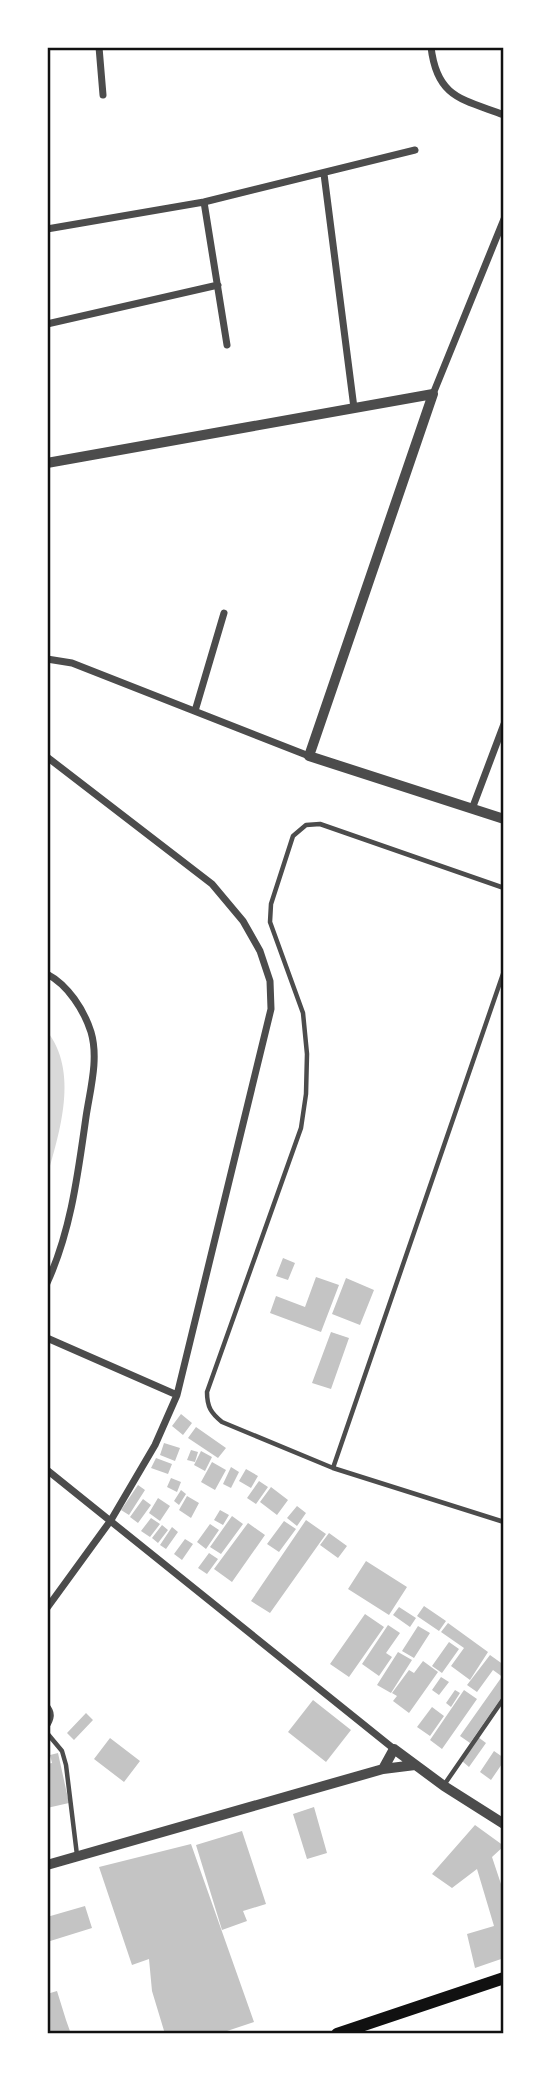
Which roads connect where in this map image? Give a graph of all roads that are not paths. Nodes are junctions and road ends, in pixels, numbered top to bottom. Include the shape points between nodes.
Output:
1 (99, 47) edge
2 (431, 47) edge
3 (103, 95) dead end
4 (504, 115) edge
5 (415, 150) dead end
6 (324, 174) junction
7 (204, 202) junction
8 (504, 219) edge
9 (47, 229) edge
10 (218, 285) junction
11 (47, 324) edge
12 (226, 345) dead end
13 (433, 394) junction
14 (354, 408) junction
15 (47, 463) edge
16 (224, 613) dead end
17 (47, 659) edge
18 (195, 711) junction
19 (504, 724) edge
20 (309, 756) junction
21 (47, 757) edge
22 (472, 809) junction
23 (504, 819) edge
24 (504, 888) edge
25 (504, 971) edge
26 (47, 974) edge
27 (47, 1283) edge
28 (47, 1338) edge
29 (177, 1395) junction
30 (333, 1468) junction
31 (47, 1470) edge
32 (111, 1520) junction
33 (504, 1522) edge
34 (47, 1608) edge
35 (504, 1698) edge
36 (47, 1705) edge
37 (47, 1727) edge
38 (47, 1733) edge
39 (394, 1749) junction
40 (415, 1765) junction
41 (383, 1769) junction
42 (444, 1786) junction
43 (504, 1824) edge
44 (77, 1856) junction
45 (47, 1865) edge
46 (504, 1978) edge
47 (337, 2034) edge

1 - 3 street
2 - 4 street via 440,83 455,96
5 - 6 street
6 - 7 street
6 - 14 street
7 - 9 street
7 - 10 street
8 - 13 street
10 - 11 street
10 - 12 street
13 - 14 street
13 - 20 street
14 - 15 street
16 - 18 street
17 - 18 street via 72,663
18 - 20 street
19 - 22 street
20 - 22 street
21 - 29 street via 212,884 243,921 270,982 271,1009
22 - 23 street
24 - 30 lane via 320,824 306,825 293,836 271,904 270,922 303,1013 306,1094 300,1128 207,1392 207,1404 222,1422
25 - 30 lane
26 - 27 street via 79,1004 92,1034 94,1063 74,1198 59,1258
28 - 29 street
29 - 32 street via 155,1446
30 - 33 lane
31 - 32 street
32 - 34 street
32 - 39 street
35 - 42 lane
36 - 37 lane via 52,1717
38 - 44 lane via 62,1751 66,1765
39 - 40 street
39 - 41 street
40 - 41 street
40 - 42 street
41 - 44 street
42 - 43 street
44 - 45 street
46 - 47 main road

